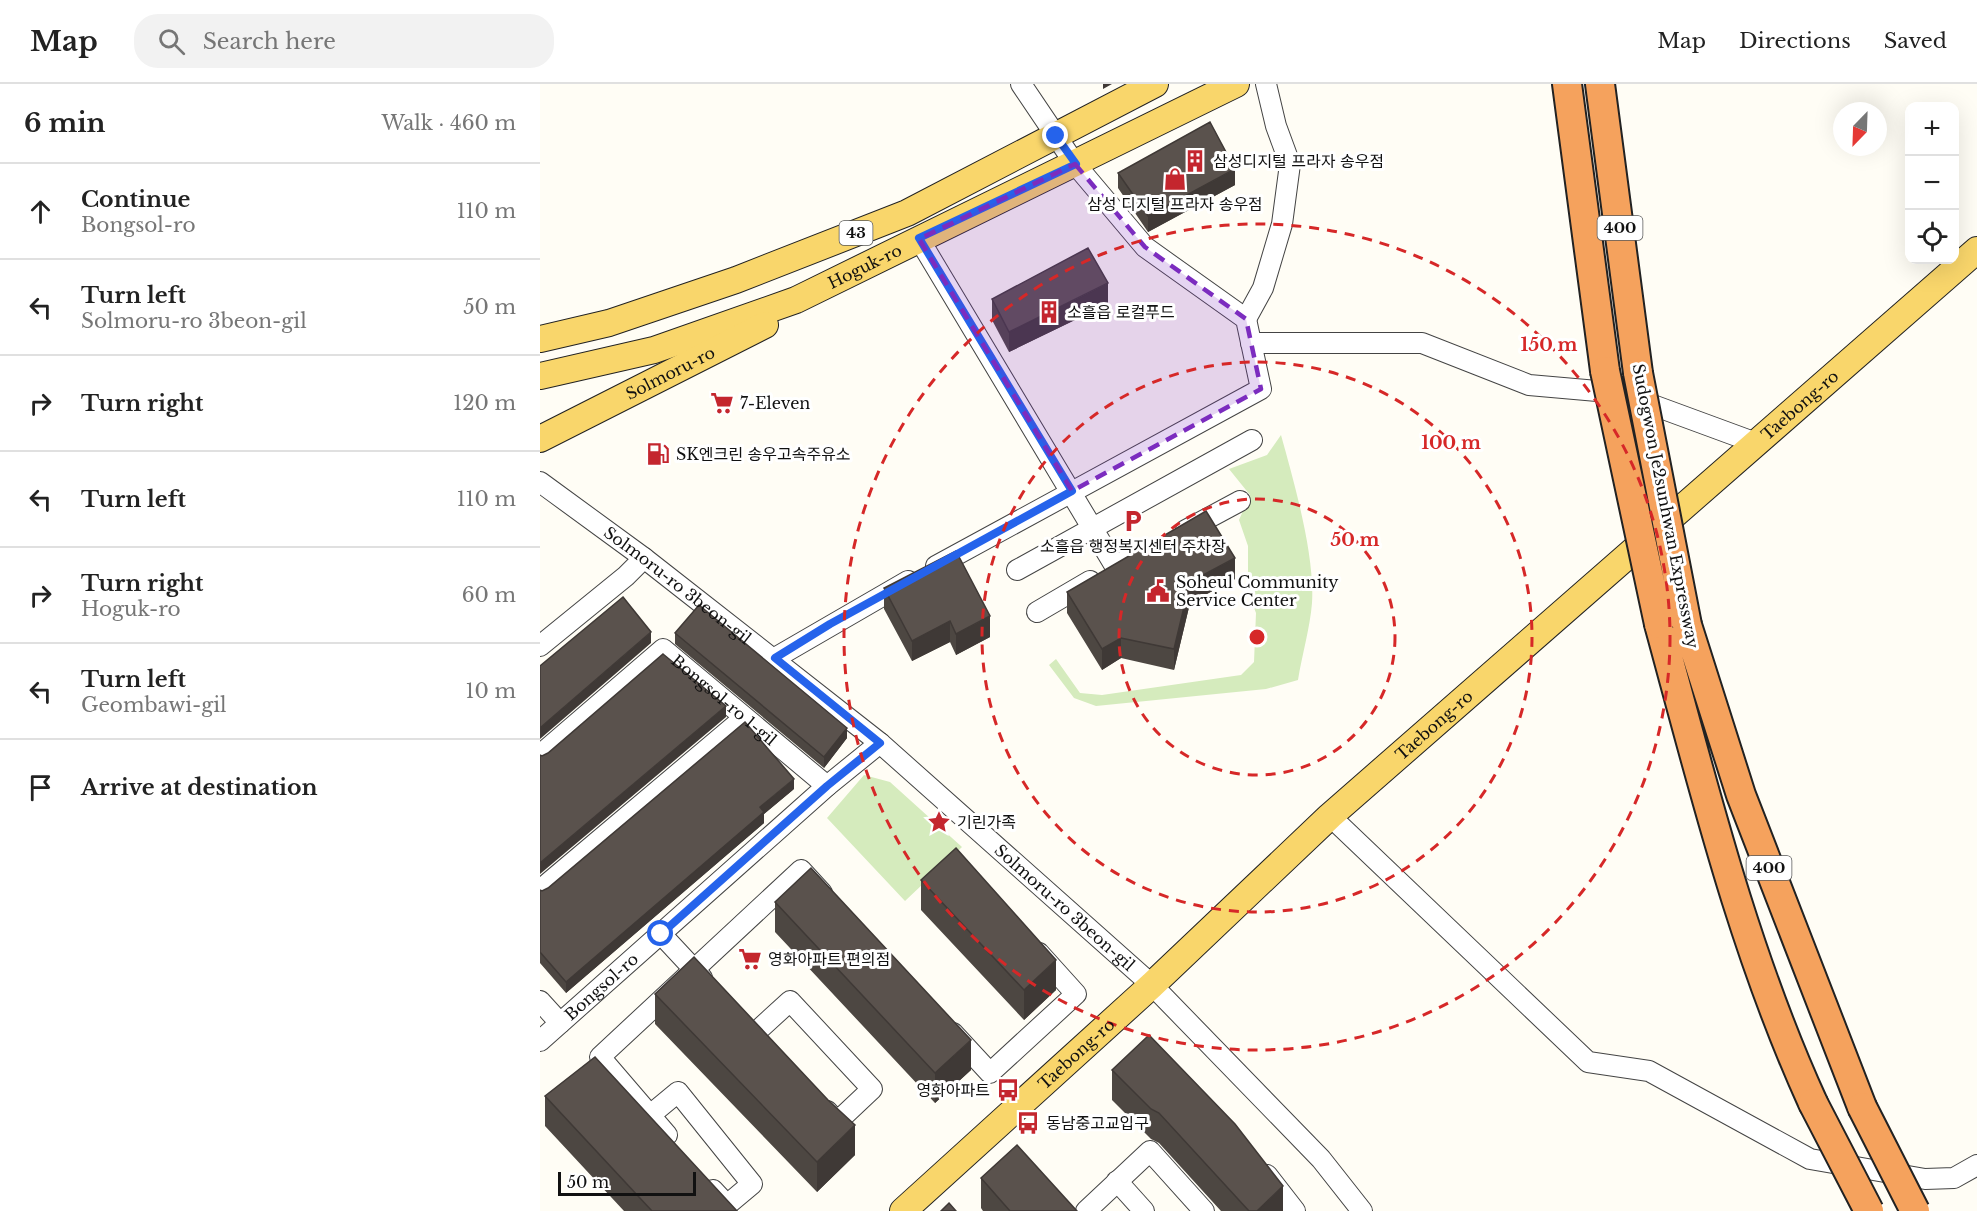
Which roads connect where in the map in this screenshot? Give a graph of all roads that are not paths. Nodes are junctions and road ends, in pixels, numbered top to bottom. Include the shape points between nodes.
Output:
1 (1021, 84) edge
2 (1155, 84) edge
3 (1236, 84) edge
4 (1266, 84) edge
5 (1567, 84) edge
6 (1600, 84) edge
7 (1056, 136) junction
8 (1076, 164) junction
9 (919, 238) junction
10 (1977, 250) edge
11 (796, 300) junction
12 (1246, 319) junction
13 (540, 339) edge
14 (1251, 344) junction
15 (540, 376) edge
16 (540, 439) edge
17 (1252, 440) dead end
18 (1756, 443) junction
19 (540, 482) edge
20 (1072, 491) junction
21 (1240, 501) dead end
22 (1092, 527) junction
23 (645, 558) junction
24 (1115, 566) junction
25 (1017, 570) dead end
26 (1037, 612) dead end
27 (540, 646) edge
28 (775, 658) junction
29 (744, 718) junction
30 (880, 743) junction
31 (540, 755) edge
32 (827, 786) junction
33 (1330, 816) junction
34 (540, 890) edge
35 (833, 904) edge
36 (661, 934) junction
37 (1028, 942) edge
38 (694, 969) junction
39 (1152, 985) junction
40 (717, 993) edge
41 (540, 1000) edge
42 (739, 1018) edge
43 (943, 1022) edge
44 (560, 1023) junction
45 (754, 1034) junction
46 (540, 1041) edge
47 (769, 1050) edge
48 (814, 1098) edge
49 (650, 1116) junction
50 (680, 1152) edge
51 (1251, 1156) edge
52 (1977, 1165) edge
53 (704, 1178) edge
54 (1117, 1181) junction
55 (903, 1211) edge
56 (1086, 1211) edge
57 (1144, 1211) edge
58 (1204, 1211) edge
59 (1295, 1211) edge
60 (1362, 1211) edge
61 (1869, 1211) edge
62 (1915, 1211) edge

1 - 7 street
2 - 7 main road, Hoguk-ro / 43
3 - 8 main road, Hoguk-ro / 43
4 - 12 street via 1290,164 1278,235 1263,288
5 - 61 highway, Sudogwon Je2sunhwan Expressway / 400, bridge via 1605,371 1659,624 1757,961 1813,1103
6 - 62 highway, Sudogwon Je2sunhwan Expressway / 400, bridge via 1638,373 1687,625 1741,795 1862,1107
7 - 8 street
7 - 13 main road, Hoguk-ro / 43 via 907,213 736,280 609,323
8 - 9 main road, Hoguk-ro / 43
8 - 12 street via 1145,247
9 - 11 main road, Hoguk-ro / 43
9 - 20 street
10 - 18 main road, Taebong-ro
11 - 15 main road, Hoguk-ro / 43 via 654,350
11 - 16 main road, Solmoru-ro via 758,330
12 - 14 street
14 - 18 street via 1422,343 1529,385 1620,393
14 - 20 street via 1261,389
17 - 22 street
18 - 33 main road, Taebong-ro
19 - 23 street, Solmoru-ro 3beon-gil
20 - 22 street
20 - 28 street
21 - 24 street
22 - 24 street
22 - 25 street
23 - 27 street
23 - 28 street, Solmoru-ro 3beon-gil
24 - 26 street
28 - 30 street, Solmoru-ro 3beon-gil
29 - 31 street, Bongsol-ro 1-gil via 663,649
29 - 32 street, Bongsol-ro 1-gil
29 - 34 street
30 - 32 street, Bongsol-ro
30 - 39 street, Solmoru-ro 3beon-gil
32 - 36 street, Bongsol-ro
33 - 39 main road, Taebong-ro
33 - 52 street via 1588,1062 1649,1071 1810,1159 1926,1179 1954,1178
35 - 38 street via 801,870
36 - 38 street
36 - 44 street, Bongsol-ro
37 - 43 street via 1076,994 990,1072
38 - 40 street
38 - 49 street via 600,1058
39 - 55 main road, Taebong-ro
39 - 60 street, Solmoru-ro 3beon-gil via 1322,1159
41 - 44 street
42 - 45 street
44 - 46 street, Bongsol-ro
45 - 47 street
45 - 48 street via 790,1001 872,1089 837,1122
49 - 50 street
49 - 53 street via 678,1092 752,1184 727,1205
51 - 59 street
54 - 56 street
54 - 57 street
54 - 58 street via 1150,1151

